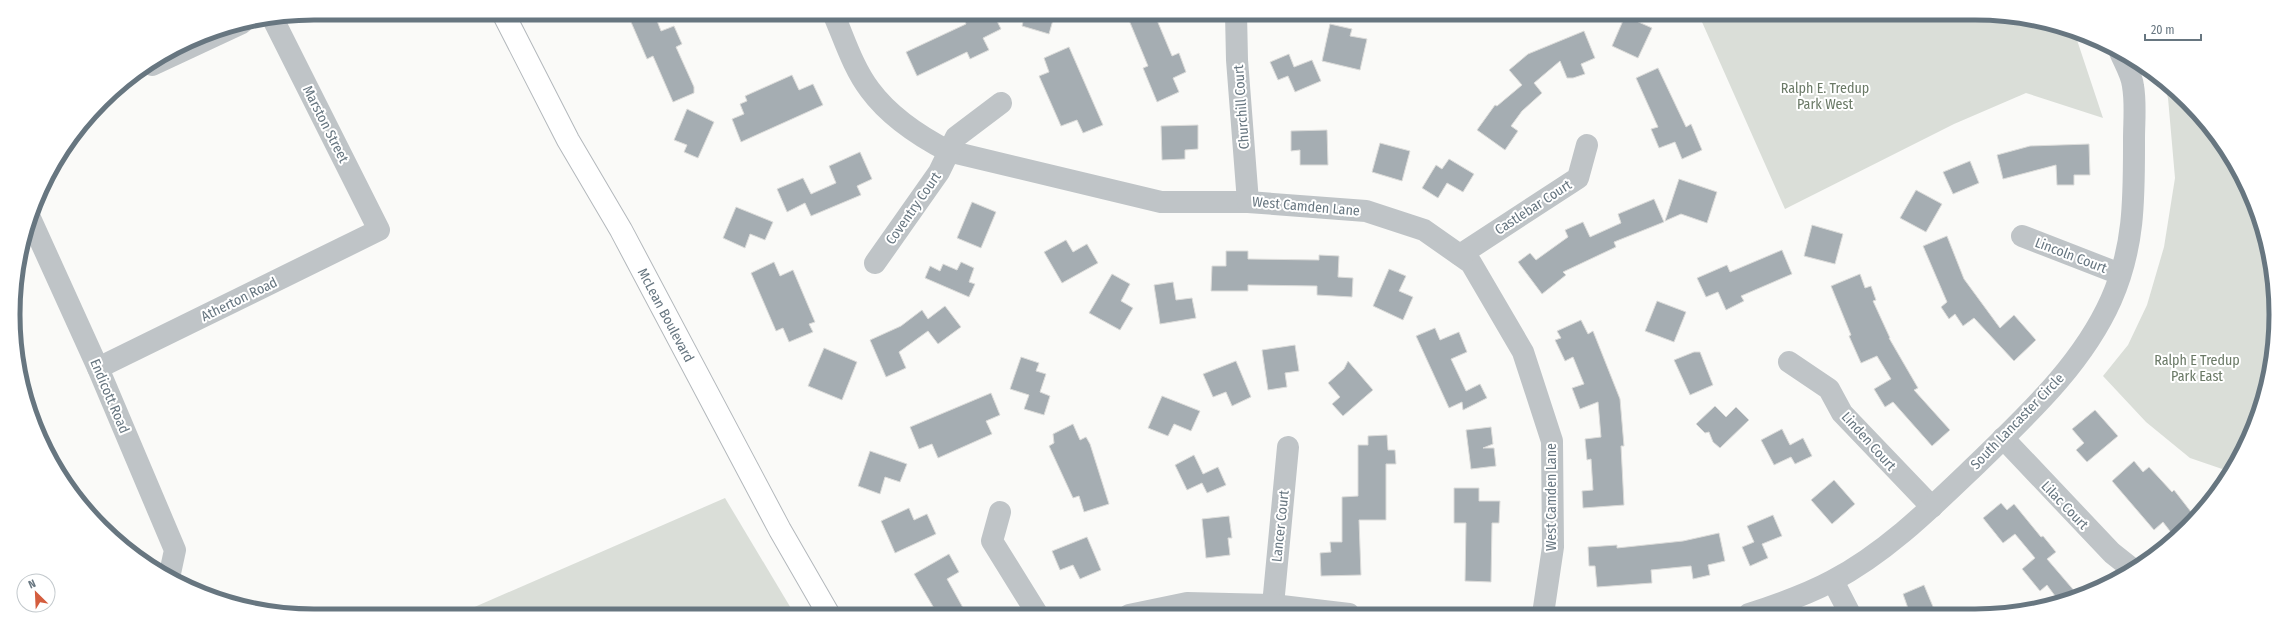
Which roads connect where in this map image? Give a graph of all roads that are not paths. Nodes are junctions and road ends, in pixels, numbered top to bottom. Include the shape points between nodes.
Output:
1 (507, 20) edge
2 (836, 20) edge
3 (1236, 20) edge
4 (275, 23) edge
5 (2123, 60) edge
6 (1001, 103) dead end
7 (1587, 145) dead end
8 (948, 151) junction
9 (1248, 202) junction
10 (34, 226) edge
11 (379, 230) joint
12 (2022, 236) dead end
13 (1460, 255) junction
14 (875, 263) dead end
15 (2120, 274) junction
16 (1789, 362) dead end
17 (98, 368) junction
18 (2003, 438) junction
19 (1288, 447) dead end
20 (1932, 507) junction
21 (1000, 512) dead end
22 (2128, 566) edge
23 (170, 572) edge
24 (1833, 581) junction
25 (1273, 604) junction
26 (826, 609) edge
27 (1034, 609) edge
28 (1158, 609) edge
29 (1311, 609) edge
30 (1544, 609) edge
31 (1764, 609) edge
32 (1847, 609) edge

1 - 26 main road, McLean Boulevard via 568,140 621,230 780,530
2 - 8 street, West Camden Lane via 855,64 870,90 892,114 920,137
3 - 9 street, Churchill Court
4 - 11 street, Marston Street
5 - 15 street, South Lancaster Circle via 2133,86 2134,201 2131,234
6 - 8 street, Coventry Court via 956,137
7 - 13 street, Castlebar Court via 1578,178
8 - 9 street, West Camden Lane via 1161,202
8 - 14 street, Coventry Court via 939,172
9 - 13 street, West Camden Lane via 1366,211 1424,230
10 - 17 street, Endicott Road
11 - 17 street, Atherton Road
12 - 15 street, Lincoln Court
13 - 30 street, West Camden Lane via 1471,263 1523,352 1552,441 1553,547
15 - 18 street, South Lancaster Circle via 2111,300 2086,344 2052,389
16 - 20 street, Linden Court via 1829,389 1842,413
17 - 23 street, Endicott Road via 175,550
18 - 20 street, South Lancaster Circle
18 - 22 street, Lilac Court via 2112,553
19 - 25 street, Lancer Court
20 - 24 street, South Lancaster Circle via 1879,552
21 - 27 street via 992,541
24 - 31 street, South Lancaster Circle
24 - 32 street
25 - 28 street via 1187,603
25 - 29 street

